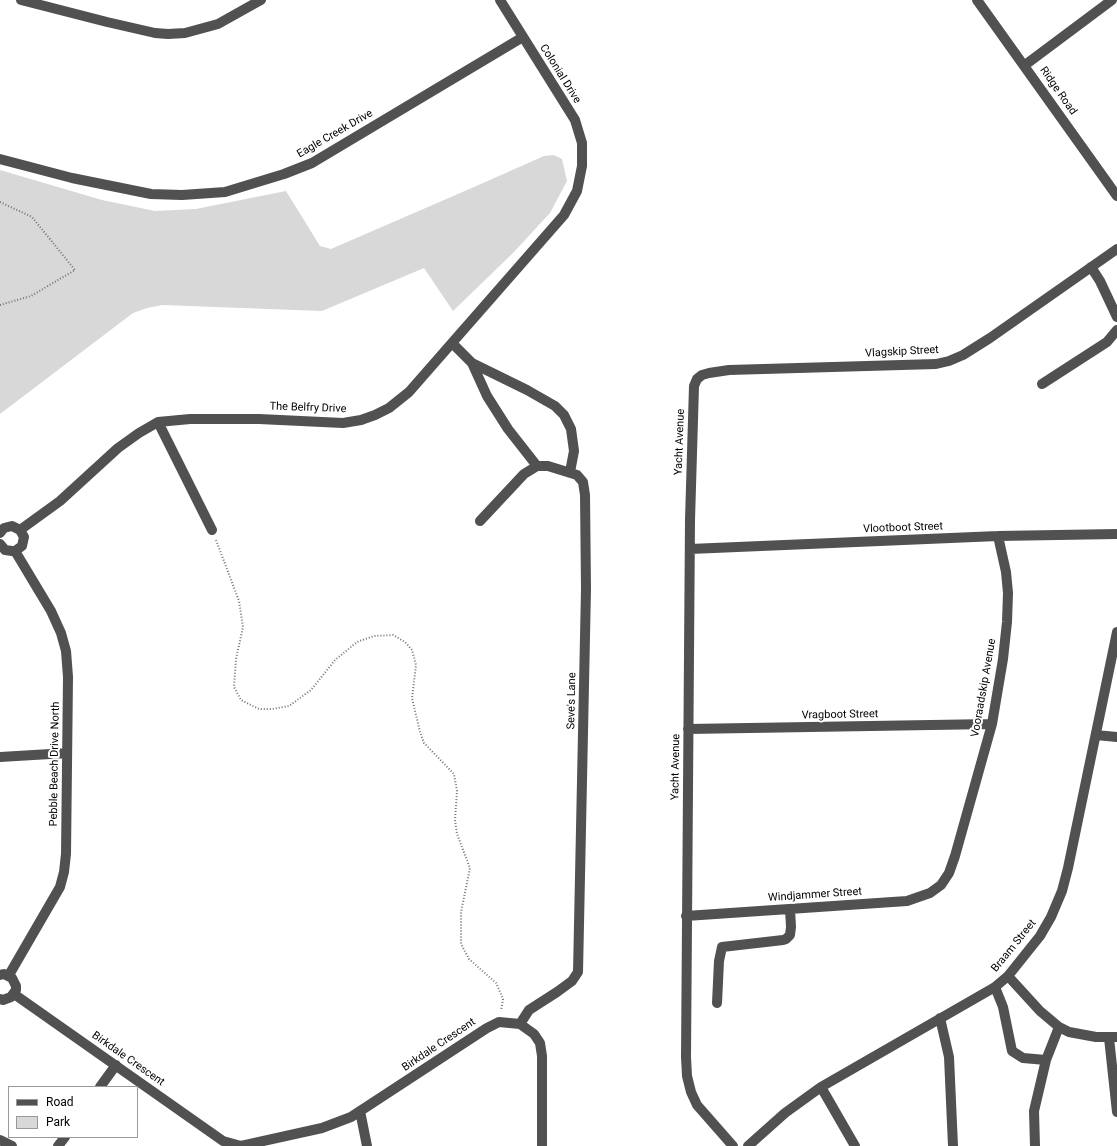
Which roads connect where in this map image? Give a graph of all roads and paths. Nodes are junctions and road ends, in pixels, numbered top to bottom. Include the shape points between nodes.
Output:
1 (22, 0) edge
2 (261, 0) edge
3 (500, 0) edge
4 (977, 0) edge
5 (1112, 0) edge
6 (523, 36) junction
7 (1025, 65) junction
8 (0, 159) edge
9 (582, 166) joint
10 (1117, 196) edge
11 (0, 202) edge
12 (1117, 249) edge
13 (1092, 267) junction
14 (0, 306) edge
15 (1117, 318) edge
16 (1117, 330) edge
17 (452, 343) junction
18 (472, 363) junction
19 (702, 375) joint
20 (1042, 384) dead end
21 (158, 422) junction
22 (537, 466) junction
23 (570, 472) junction
24 (480, 521) dead end
25 (20, 530) junction
26 (212, 530) joint
27 (0, 533) edge
28 (1117, 534) edge
29 (998, 536) junction
30 (0, 544) edge
31 (690, 549) junction
32 (15, 551) junction
33 (1117, 632) edge
34 (992, 724) junction
35 (688, 729) junction
36 (1096, 735) junction
37 (1117, 737) edge
38 (67, 753) junction
39 (0, 757) edge
40 (941, 886) joint
41 (790, 909) junction
42 (686, 916) junction
43 (4, 975) edge
44 (1008, 976) junction
45 (995, 986) junction
46 (14, 994) junction
47 (0, 999) edge
48 (717, 1004) dead end
49 (940, 1018) junction
50 (499, 1022) junction
51 (520, 1024) junction
52 (1059, 1027) junction
53 (1113, 1038) edge
54 (1046, 1060) junction
55 (116, 1065) junction
56 (101, 1086) edge
57 (821, 1087) junction
58 (360, 1112) junction
59 (1117, 1112) edge
60 (0, 1140) edge
61 (253, 1145) edge
62 (12, 1146) edge
63 (367, 1146) edge
64 (542, 1146) edge
65 (733, 1146) edge
66 (748, 1146) edge
67 (855, 1146) edge
68 (953, 1146) edge
69 (1035, 1146) edge

1 - 2 street via 155,34 168,34 185,33 218,24
3 - 6 street, Colonial Drive
4 - 7 street, Ridge Road
5 - 7 street
6 - 8 street, Eagle Creek Drive via 312,163 225,192 151,194 72,178
6 - 9 street, Colonial Drive via 576,120 582,143
7 - 10 street, Ridge Road
9 - 17 street, The Belfry Drive via 577,191 564,215
11 - 14 path via 32,217 75,270 31,296
12 - 13 street, Vlagskip Street
13 - 15 street
13 - 19 street, Vlagskip Street via 990,338 949,361 936,364 729,370
16 - 20 street via 1107,342
17 - 18 street
17 - 21 street, The Belfry Drive via 409,392 389,408 361,420 343,423 259,419 190,419
18 - 22 street via 486,396
18 - 23 street via 527,390 555,406 564,415 571,429 574,451
19 - 31 street, Yacht Avenue via 694,386
21 - 25 street, The Belfry Drive via 118,448 60,500
21 - 26 street
22 - 23 street
22 - 24 street via 524,474
23 - 51 street, Seve's Lane via 577,475 582,482 585,495 586,589 578,972 572,981 528,1010
25 - 27 street via 8,526
25 - 32 street via 24,542
26 - 50 path via 239,601 243,627 236,659 234,687 240,700 259,709 272,710 289,706 311,690 335,660 357,642 374,636 393,635 412,650 416,664 412,698 420,732 424,743 454,774 457,791 457,834 470,868 461,912 461,944 469,959 496,983 503,999
28 - 29 street, Vlootboot Street
29 - 31 street, Vlootboot Street
29 - 34 street, Vooraadskip Avenue via 1008,594 1003,659
30 - 32 street via 5,550
31 - 35 street, Yacht Avenue
32 - 38 street, Pebble Beach Drive North via 51,611 66,651
33 - 36 street, Braam Street
34 - 35 street, Vragboot Street
34 - 40 street, Vooraadskip Avenue via 955,856
35 - 42 street, Yacht Avenue
36 - 37 street
36 - 44 street, Braam Street via 1062,891 1040,936
38 - 39 street
38 - 43 street, Pebble Beach Drive North via 66,854 60,887
40 - 41 street, Windjammer Street via 907,901
41 - 42 street, Windjammer Street
41 - 48 street via 790,935 786,939 722,947
42 - 65 street, Yacht Avenue via 686,1057 691,1092 697,1106
43 - 46 street via 15,981
44 - 45 street, Braam Street
44 - 52 street via 1040,1011
45 - 49 street, Braam Street
45 - 54 street via 1003,1008 1012,1051 1023,1058
46 - 47 street via 7,999
46 - 55 street, Birkdale Crescent
49 - 57 street, Braam Street
49 - 68 street via 949,1057
50 - 51 street
50 - 58 street, Birkdale Crescent
51 - 64 street via 534,1034 540,1043
52 - 53 street via 1069,1032
52 - 54 street
53 - 59 street
54 - 69 street via 1034,1111
55 - 56 street
55 - 61 street, Birkdale Crescent via 223,1141 241,1146
57 - 66 street, Braam Street via 785,1113
57 - 67 street
58 - 61 street, Birkdale Crescent via 322,1128
58 - 63 street
60 - 62 street

